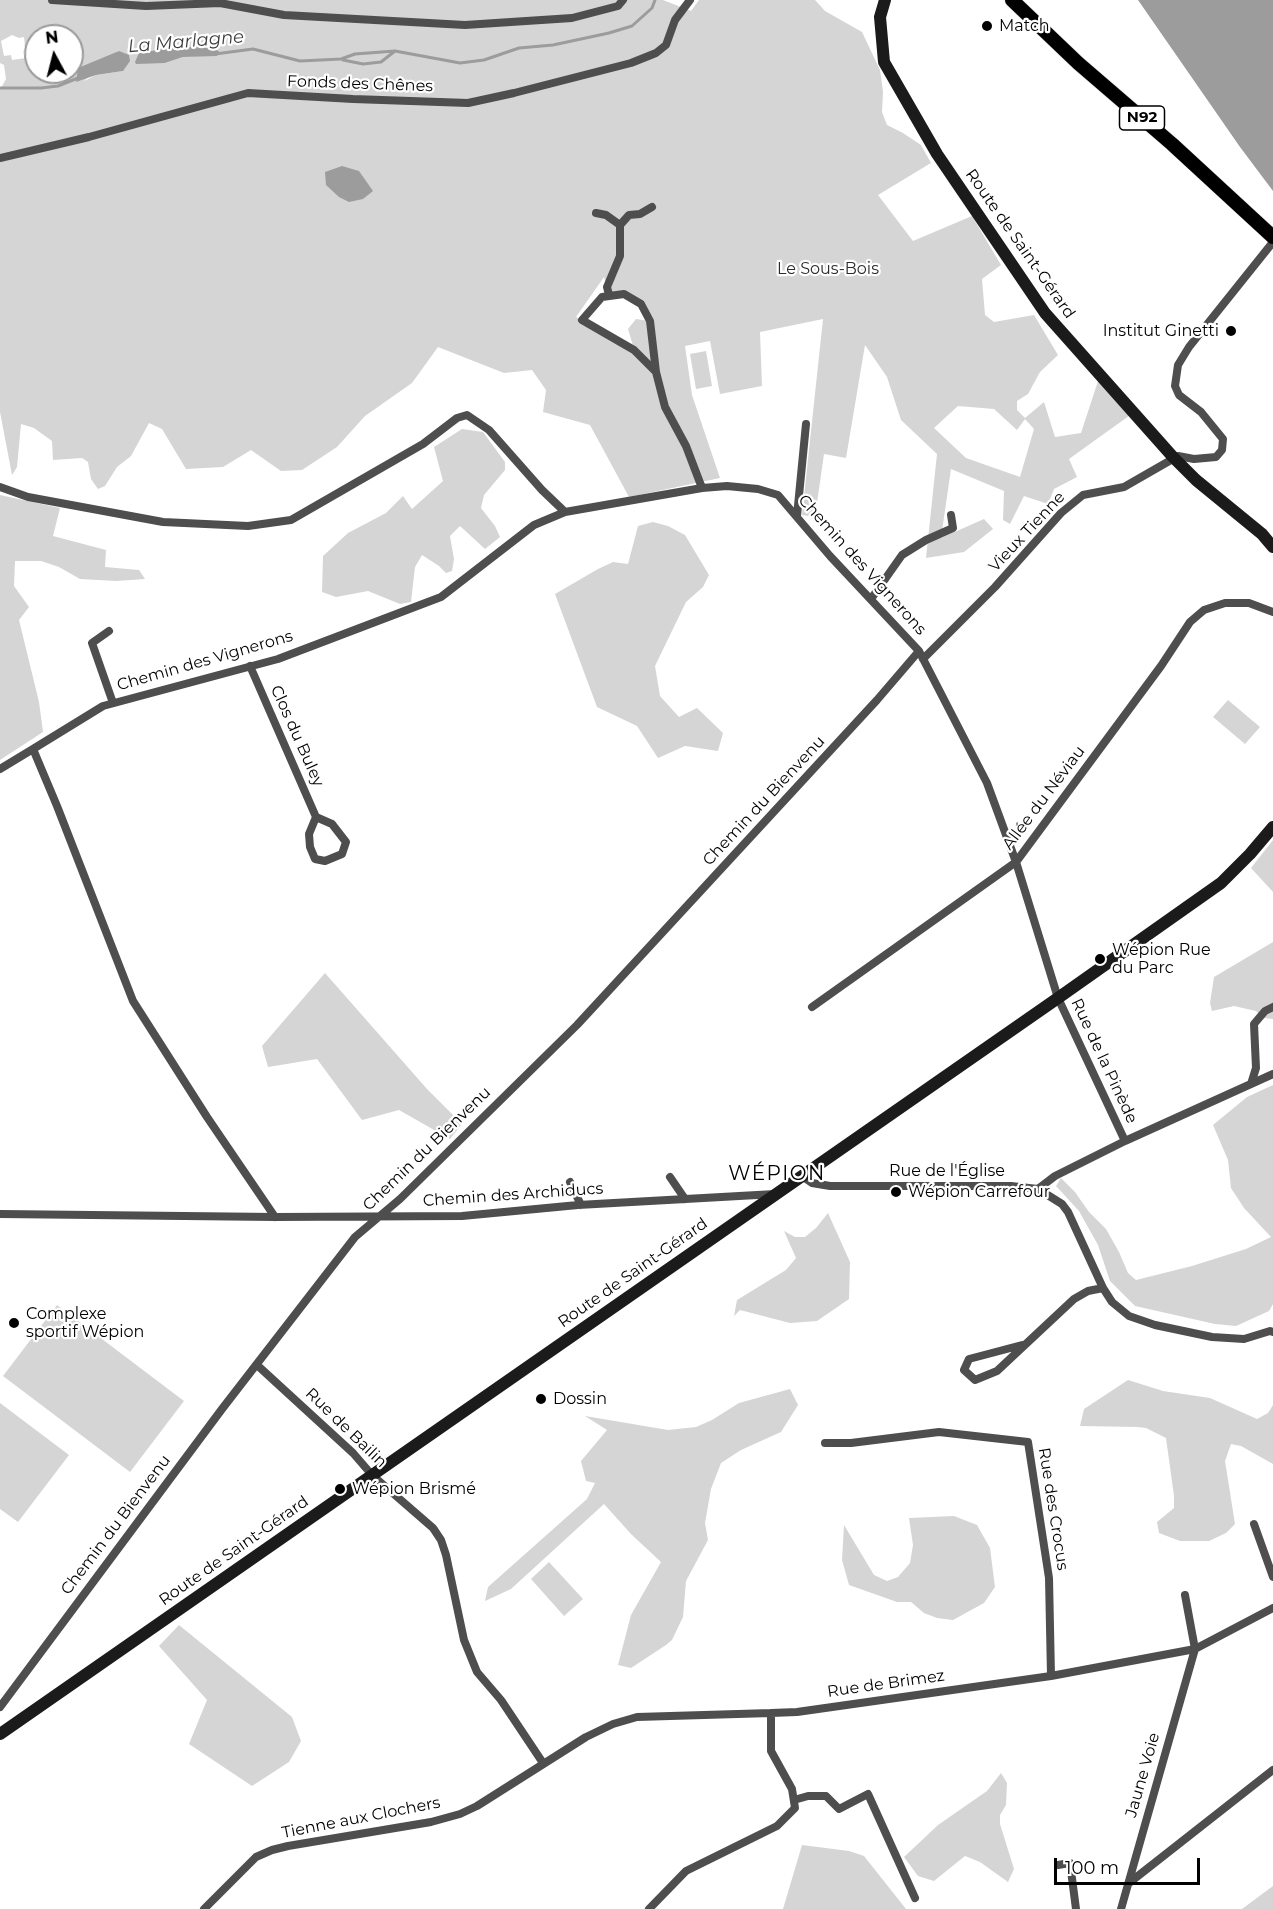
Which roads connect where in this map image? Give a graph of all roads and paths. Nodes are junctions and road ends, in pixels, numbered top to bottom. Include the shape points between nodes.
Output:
1 (52, 0) edge
2 (623, 0) edge
3 (690, 0) edge
4 (885, 0) edge
5 (1012, 0) edge
6 (0, 158) edge
7 (652, 207) dead end
8 (596, 213) dead end
9 (620, 225) junction
10 (1273, 237) edge
11 (1273, 242) edge
12 (609, 295) junction
13 (656, 372) junction
14 (806, 424) dead end
15 (1173, 457) junction
16 (0, 487) edge
17 (702, 488) junction
18 (565, 512) junction
19 (951, 515) dead end
20 (797, 516) junction
21 (1273, 547) edge
22 (871, 599) junction
23 (1273, 612) edge
24 (109, 630) dead end
25 (921, 655) junction
26 (250, 666) junction
27 (113, 703) junction
28 (33, 749) junction
29 (0, 769) edge
30 (316, 817) junction
31 (1273, 827) edge
32 (1016, 862) junction
33 (1058, 998) junction
34 (1273, 1007) edge
35 (812, 1008) dead end
36 (1273, 1074) edge
37 (1251, 1084) junction
38 (1125, 1141) junction
39 (802, 1176) junction
40 (670, 1177) dead end
41 (570, 1182) dead end
42 (1038, 1189) junction
43 (776, 1194) junction
44 (685, 1199) junction
45 (581, 1205) junction
46 (0, 1214) edge
47 (380, 1216) junction
48 (275, 1217) junction
49 (1103, 1288) junction
50 (1272, 1328) edge
51 (1022, 1345) junction
52 (257, 1365) junction
53 (825, 1443) dead end
54 (372, 1474) junction
55 (1254, 1524) dead end
56 (1273, 1577) edge
57 (1185, 1595) dead end
58 (1273, 1608) edge
59 (1195, 1649) junction
60 (1051, 1676) junction
61 (0, 1707) edge
62 (771, 1713) junction
63 (0, 1734) edge
64 (543, 1763) junction
65 (1273, 1770) edge
66 (794, 1800) junction
67 (1058, 1865) dead end
68 (1129, 1883) junction
69 (915, 1898) dead end
70 (204, 1909) edge
71 (649, 1909) edge
72 (1076, 1909) edge
73 (1121, 1909) edge

1 - 2 street via 147,6 220,3 284,15 465,25 572,18 618,6
3 - 6 street, Fonds des Chênes via 675,20 666,45 656,53 514,93 468,103 248,93
4 - 15 main road, Route de Saint-Gérard via 880,17 884,62 938,154 1045,313
5 - 10 main road, N92
7 - 9 street via 629,216
8 - 9 street
9 - 12 street via 620,256 607,286
11 - 15 street via 1178,365 1175,386 1179,395 1218,430 1222,450 1216,457
12 - 13 street via 624,294 641,304 650,321
12 - 13 street via 602,297 582,320 634,350
13 - 17 street via 665,407
14 - 20 street
15 - 21 main road, Route de Saint-Gérard
15 - 25 street, Vieux Tienne via 1124,487 1083,495 1061,513 995,587
16 - 18 street via 28,497 163,522 248,526 291,520 467,415 489,430
17 - 18 street, Chemin des Vignerons
17 - 20 street, Chemin des Vignerons via 758,489 778,495
18 - 26 street, Chemin des Vignerons via 534,525 441,597
19 - 22 street via 953,528 902,555
20 - 22 street, Chemin des Vignerons
22 - 25 street, Chemin des Vignerons
23 - 32 street, Allée du Néviau via 1248,603 1225,603 1204,610 1190,622
24 - 27 street via 92,643
25 - 32 street, Chemin des Vignerons via 987,783
25 - 47 street, Chemin du Bienvenu via 577,1025
26 - 27 street, Chemin des Vignerons
26 - 30 street, Clos du Buley
27 - 28 street, Chemin des Vignerons
28 - 29 street, Chemin des Vignerons
28 - 48 street via 133,1002
30 - 30 street via 332,824 346,842 342,854 325,861 315,859 309,834
31 - 33 main road, Route de Saint-Gérard via 1221,883
32 - 33 street, Rue de la Pinède
32 - 35 street, Allée du Néviau
33 - 38 street, Rue de la Pinède
33 - 39 main road, Route de Saint-Gérard
34 - 37 street via 1254,1024 1256,1068
36 - 37 street, Rue de la Pinède
37 - 38 street, Rue de la Pinède
38 - 42 street via 1055,1176
39 - 42 street, Rue de l'Église via 812,1183 830,1186
39 - 43 main road, Route de Saint-Gérard
40 - 44 street
41 - 45 street
42 - 49 street, Rue de l'Église via 1068,1212
43 - 44 street, Chemin des Archiducs
43 - 54 main road, Route de Saint-Gérard
44 - 45 street, Chemin des Archiducs
45 - 47 street, Chemin des Archiducs via 462,1216
46 - 48 street, Chemin des Archiducs
47 - 48 street, Chemin des Archiducs
47 - 52 street, Chemin du Bienvenu via 355,1237
49 - 50 street, Rue de l'Église via 1122,1312 1155,1325 1244,1339
49 - 51 street via 1074,1299
51 - 51 street via 997,1371 975,1380 964,1370 969,1359
52 - 54 street, Rue de Bailin
52 - 61 street, Chemin du Bienvenu
53 - 60 street, Rue des Crocus via 939,1432 1028,1442 1049,1578
54 - 63 main road, Route de Saint-Gérard
54 - 64 street, Rue de Bailin via 441,1540 464,1640 477,1672
55 - 56 street
57 - 59 street
58 - 59 street, Rue de Brimez
59 - 60 street, Rue de Brimez
59 - 68 street, Jaune Voie
60 - 62 street, Rue de Brimez
62 - 64 street, Tienne aux Clochers via 637,1717 586,1737
62 - 66 street via 771,1751
64 - 70 street, Tienne aux Clochers via 460,1814 272,1850 256,1857
65 - 68 street
66 - 69 street via 826,1796 839,1809 868,1794
66 - 71 street via 795,1808 777,1826 686,1871
67 - 72 street via 1070,1863
68 - 73 street, Jaune Voie

